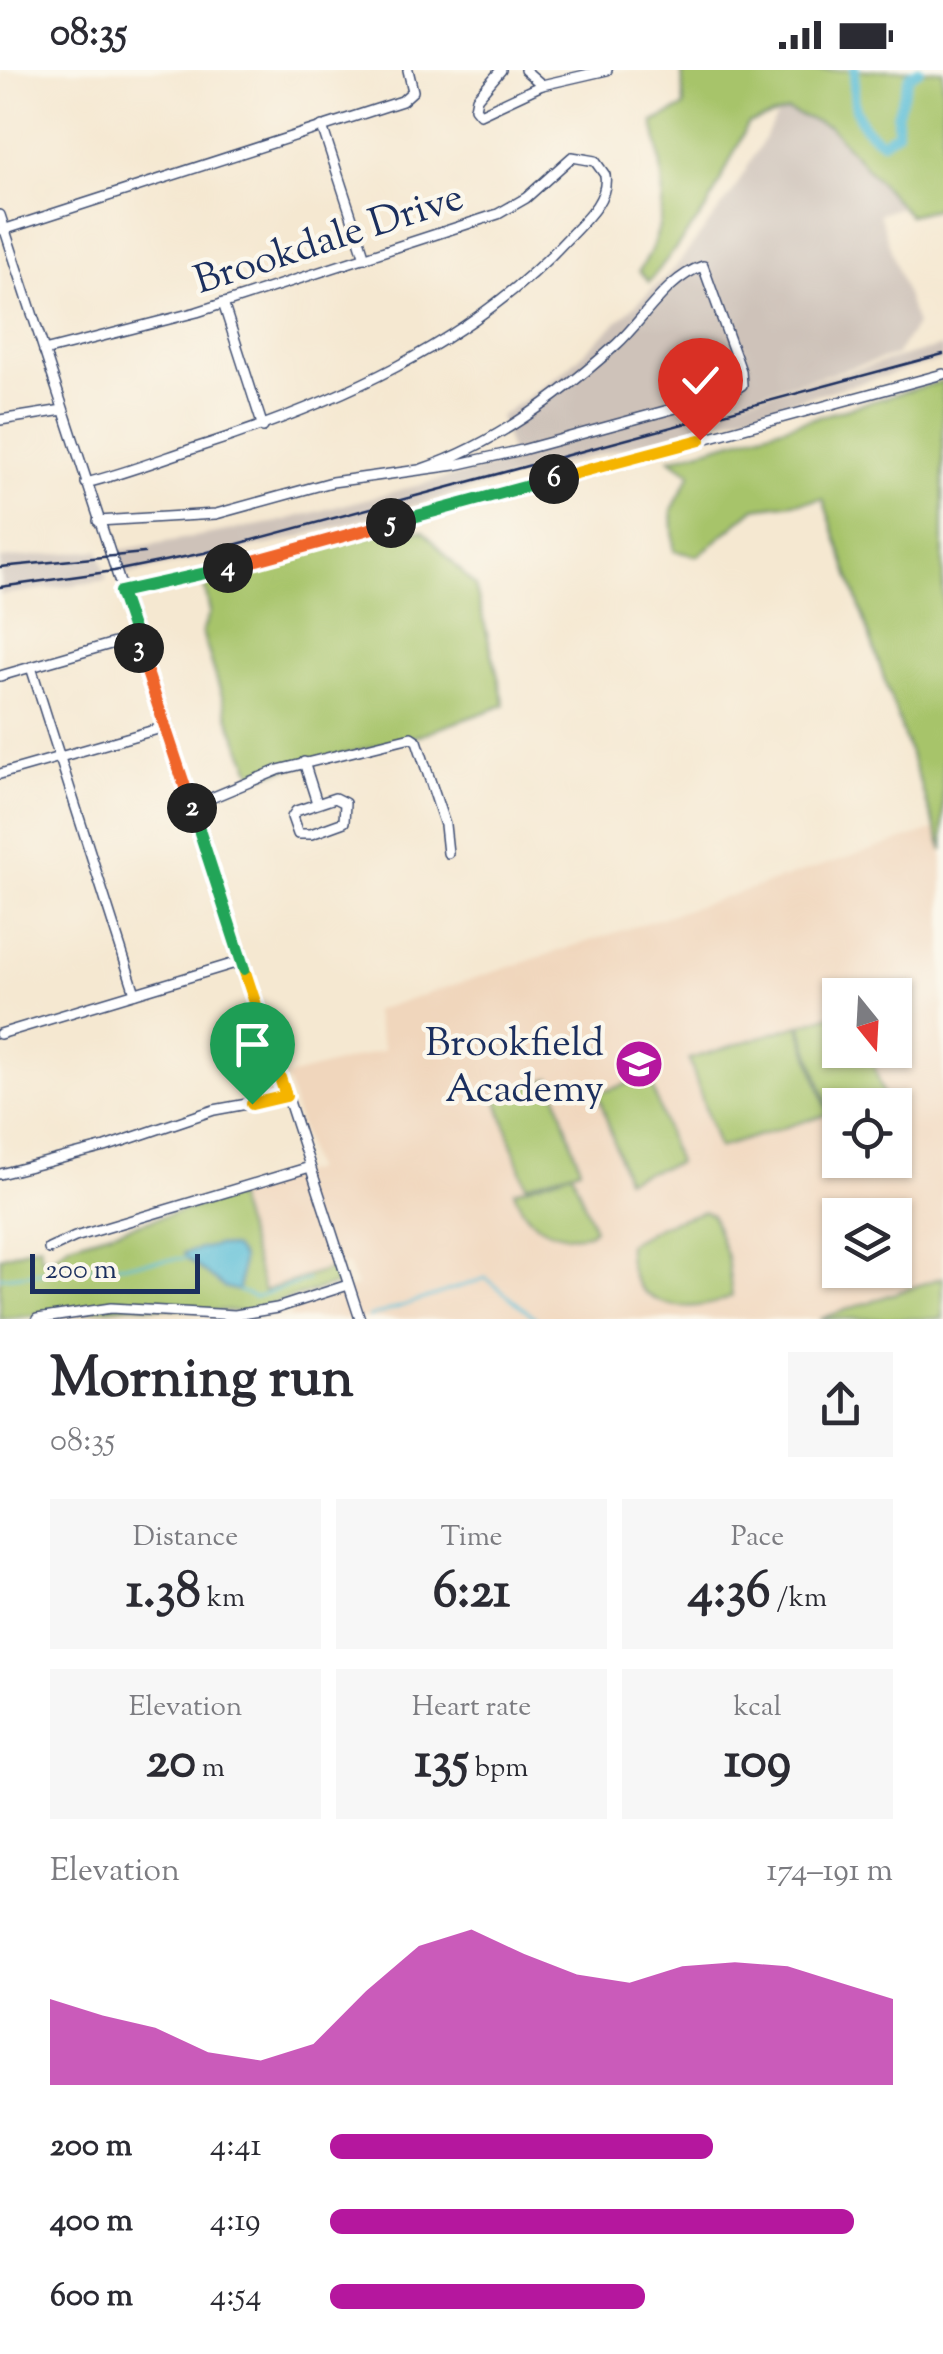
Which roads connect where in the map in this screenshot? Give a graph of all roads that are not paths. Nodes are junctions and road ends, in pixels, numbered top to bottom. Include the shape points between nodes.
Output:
1 (408, 70) edge
2 (502, 70) edge
3 (525, 70) edge
4 (607, 70) edge
5 (542, 85) junction
6 (322, 126) junction
7 (0, 214) edge
8 (2, 230) edge
9 (365, 258) junction
10 (224, 304) junction
11 (44, 351) junction
12 (943, 374) edge
13 (63, 410) junction
14 (0, 420) edge
15 (263, 426) junction
16 (496, 432) junction
17 (504, 454) junction
18 (422, 469) junction
19 (86, 483) junction
20 (98, 520) junction
21 (120, 592) junction
22 (135, 637) junction
23 (31, 667) junction
24 (0, 676) edge
25 (165, 727) junction
26 (60, 754) junction
27 (304, 762) junction
28 (0, 774) edge
29 (317, 804) junction
30 (192, 806) junction
31 (448, 852) dead end
32 (242, 961) junction
33 (135, 994) junction
34 (0, 1034) edge
35 (286, 1096) junction
36 (310, 1167) junction
37 (0, 1174) edge
38 (49, 1249) dead end
39 (348, 1285) junction
40 (166, 1316) edge
41 (38, 1319) edge
42 (360, 1319) edge

1 - 6 street via 413,91 402,101
2 - 5 street via 477,98 480,114
3 - 5 street
4 - 5 street
6 - 8 street
6 - 9 street
7 - 8 street
8 - 11 street
9 - 10 street, Brookdale Drive
9 - 15 street, Brookdale Drive via 509,209 572,157 589,157 605,175 604,193 586,219 495,303 356,388
10 - 11 street, Brookdale Drive
10 - 15 street
11 - 13 street
12 - 21 street
13 - 14 street
13 - 19 street
15 - 19 street
16 - 17 street
16 - 17 street via 568,386 679,278 702,266 742,385
16 - 18 street
17 - 18 street
18 - 20 street via 332,482 206,516
19 - 20 street
20 - 21 street
21 - 22 street
22 - 23 street
22 - 25 street
23 - 24 street
23 - 26 street
25 - 26 street
25 - 30 street
26 - 28 street
26 - 33 street
27 - 29 street
27 - 30 street
27 - 31 street via 414,738
29 - 29 street via 341,799 344,822 298,834 294,814
30 - 32 street
32 - 33 street
32 - 35 street
33 - 34 street
35 - 36 street
35 - 37 street via 214,1110
36 - 38 street
36 - 39 street
39 - 40 street via 250,1314
39 - 42 street
40 - 41 street via 100,1308

